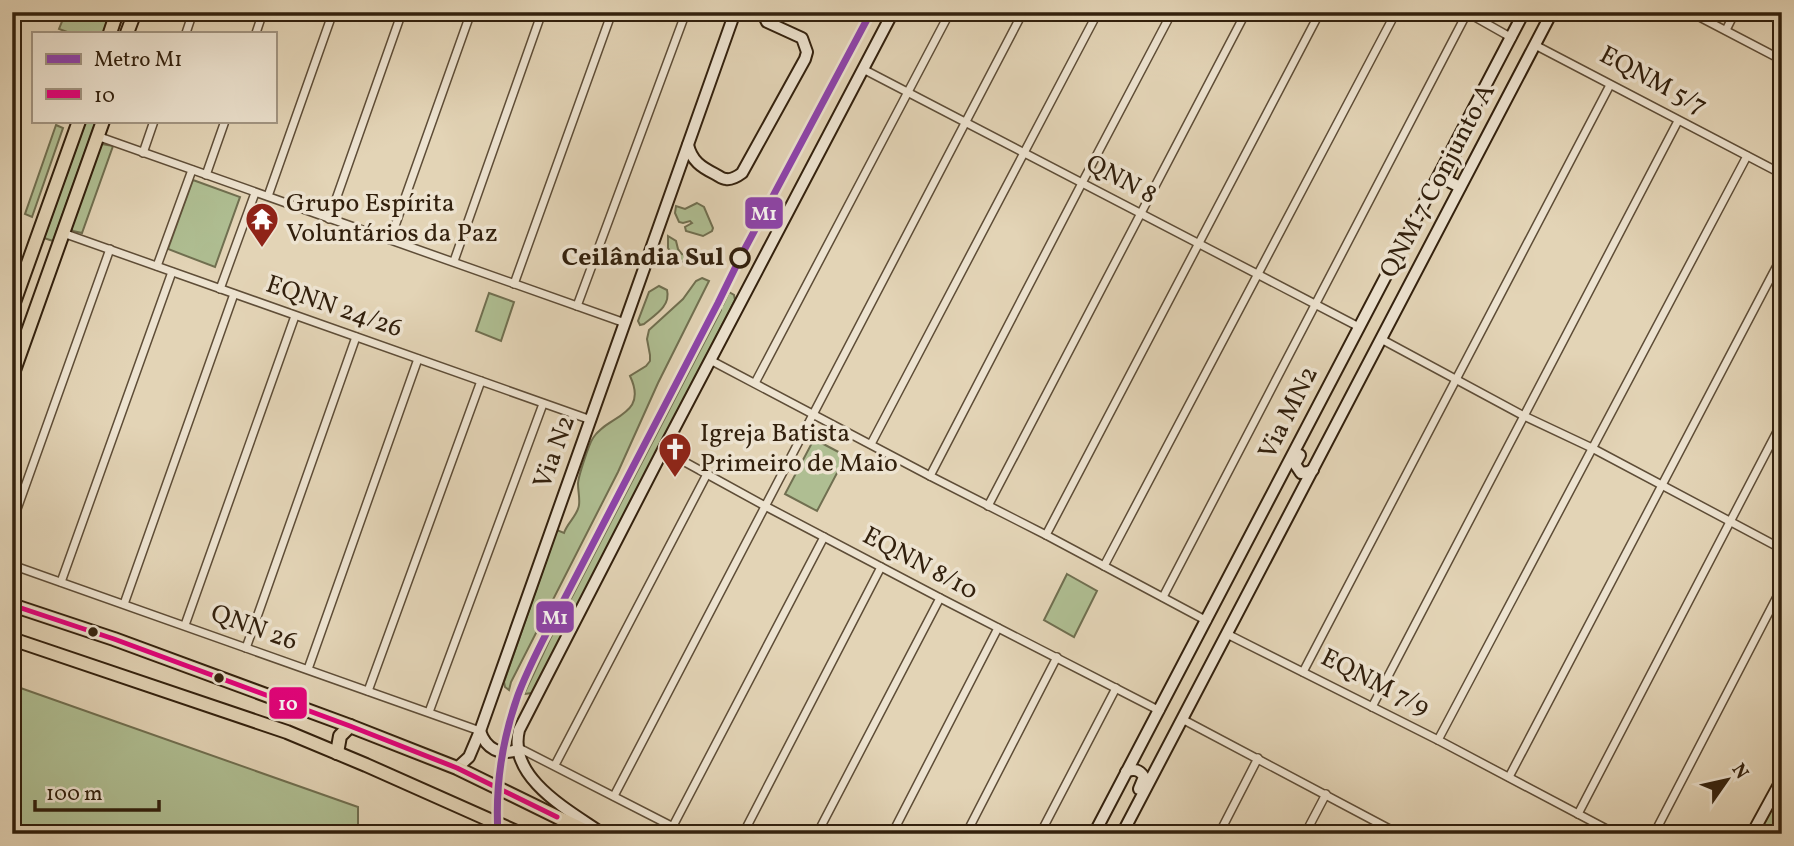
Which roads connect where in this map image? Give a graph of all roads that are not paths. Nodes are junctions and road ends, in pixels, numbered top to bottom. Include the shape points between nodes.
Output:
1 (117, 12) edge
2 (135, 12) edge
3 (141, 12) edge
4 (193, 12) edge
5 (263, 12) edge
6 (333, 12) edge
7 (402, 12) edge
8 (471, 12) edge
9 (541, 12) edge
10 (612, 12) edge
11 (686, 12) edge
12 (735, 12) edge
13 (762, 12) edge
14 (893, 12) edge
15 (950, 12) edge
16 (1023, 12) edge
17 (1098, 12) edge
18 (1172, 12) edge
19 (1246, 12) edge
20 (1320, 12) edge
21 (1396, 12) edge
22 (1524, 12) edge
23 (1552, 12) edge
24 (1690, 12) edge
25 (1735, 12) edge
26 (1466, 13) edge
27 (1726, 30) junction
28 (110, 32) edge
29 (127, 32) edge
30 (134, 32) edge
31 (186, 32) edge
32 (256, 32) edge
33 (1512, 38) junction
34 (1535, 45) junction
35 (1782, 60) edge
36 (863, 69) junction
37 (1611, 85) junction
38 (908, 93) junction
39 (1479, 98) junction
40 (1678, 121) junction
41 (79, 122) edge
42 (103, 122) edge
43 (154, 122) edge
44 (225, 122) edge
45 (967, 123) junction
46 (97, 136) junction
47 (688, 145) junction
48 (143, 153) junction
49 (1024, 153) junction
50 (1747, 156) junction
51 (192, 170) junction
52 (1782, 174) edge
53 (206, 175) junction
54 (1082, 183) junction
55 (1433, 187) junction
56 (1460, 187) junction
57 (255, 192) junction
58 (268, 196) junction
59 (1453, 199) junction
60 (1141, 214) junction
61 (329, 219) junction
62 (63, 233) junction
63 (390, 240) junction
64 (1199, 243) junction
65 (110, 249) junction
66 (1782, 257) edge
67 (454, 261) junction
68 (158, 267) junction
69 (172, 272) junction
70 (1258, 274) junction
71 (514, 284) junction
72 (220, 289) junction
73 (234, 294) junction
74 (14, 302) edge
75 (1316, 304) junction
76 (577, 306) junction
77 (295, 316) junction
78 (12, 317) edge
79 (625, 323) junction
80 (1359, 327) junction
81 (356, 337) junction
82 (1381, 339) junction
83 (418, 359) junction
84 (712, 360) junction
85 (1335, 372) junction
86 (12, 376) edge
87 (1457, 380) junction
88 (481, 381) junction
89 (755, 383) junction
90 (543, 404) junction
91 (813, 414) junction
92 (1524, 416) junction
93 (591, 420) junction
94 (1782, 422) edge
95 (871, 444) junction
96 (1592, 448) junction
97 (663, 450) junction
98 (1312, 470) junction
99 (707, 474) junction
100 (1283, 475) junction
101 (930, 476) junction
102 (1661, 485) junction
103 (1303, 487) junction
104 (765, 506) junction
105 (988, 506) junction
106 (1729, 522) junction
107 (12, 523) edge
108 (1046, 535) junction
109 (824, 537) junction
110 (1782, 549) edge
111 (12, 565) edge
112 (1104, 566) junction
113 (881, 567) junction
114 (61, 582) junction
115 (1782, 587) edge
116 (1163, 597) junction
117 (940, 598) junction
118 (124, 604) junction
119 (12, 605) edge
120 (1207, 621) junction
121 (185, 625) junction
122 (998, 628) junction
123 (1227, 634) junction
124 (12, 639) edge
125 (246, 648) junction
126 (1057, 657) junction
127 (308, 669) junction
128 (1303, 672) junction
129 (1116, 688) junction
130 (368, 691) junction
131 (1373, 707) junction
132 (1160, 711) junction
133 (429, 712) junction
134 (1182, 719) junction
135 (350, 726) junction
136 (480, 731) junction
137 (1438, 740) junction
138 (517, 748) junction
139 (337, 753) junction
140 (1258, 758) junction
141 (555, 765) junction
142 (457, 768) junction
143 (1126, 772) junction
144 (1509, 777) junction
145 (1782, 779) edge
146 (1117, 790) junction
147 (1326, 794) junction
148 (614, 796) junction
149 (1134, 811) junction
150 (1578, 814) junction
151 (673, 827) junction
152 (1397, 833) edge
153 (521, 834) edge
154 (592, 834) edge
155 (603, 834) edge
156 (687, 834) edge
157 (743, 834) edge
158 (817, 834) edge
159 (892, 834) edge
160 (966, 834) edge
161 (1040, 834) edge
162 (1094, 834) edge
163 (1101, 834) edge
164 (1122, 834) edge
165 (1219, 834) edge
166 (1305, 834) edge
167 (1616, 834) edge
168 (1654, 834) edge
169 (1752, 834) edge

1 - 28 main road
2 - 29 main road
3 - 30 main road
4 - 31 street
5 - 32 street
6 - 58 street
7 - 61 street
8 - 63 street
9 - 67 street
10 - 71 street
11 - 76 street
12 - 47 main road, Via N2
13 - 47 main road via 767,22 802,38 807,52 742,173 726,179 697,165
14 - 36 main road
15 - 38 street
16 - 45 street
17 - 49 street
18 - 54 street
19 - 60 street
20 - 64 street
21 - 70 street
22 - 33 main road, Via MN2
23 - 34 main road
24 - 27 street
25 - 27 street
26 - 33 street
26 - 75 street
27 - 35 street
33 - 39 main road, Via MN2
34 - 37 street, EQNM 5/7
34 - 56 main road, QNM 7 Conjunto A
36 - 38 street, QNN 8
36 - 84 main road
37 - 40 street, EQNM 5/7
37 - 87 street
38 - 45 street, QNN 8
38 - 89 street
39 - 55 main road, Via MN2
39 - 56 main road via 1446,180
40 - 50 street, EQNM 5/7
40 - 92 street
41 - 74 main road
42 - 46 main road
43 - 48 street
44 - 53 street
45 - 49 street, QNN 8
45 - 91 street
46 - 48 street
46 - 62 main road
47 - 79 main road, Via N2
48 - 51 street
49 - 54 street, QNN 8
49 - 95 street
50 - 52 street, EQNM 5/7
50 - 96 street
51 - 53 street
51 - 68 street
53 - 57 street
54 - 60 street, QNN 8
54 - 101 street
55 - 59 main road
55 - 80 main road, Via MN2
56 - 59 main road, QNM 7 Conjunto A
57 - 58 street
57 - 72 street
58 - 61 street
59 - 82 main road, QNM 7 Conjunto A
60 - 64 street, QNN 8
60 - 105 street
61 - 63 street
62 - 65 street, EQNN 24/26
62 - 86 main road
63 - 67 street
64 - 70 street, QNN 8
64 - 108 street
65 - 68 street, EQNN 24/26
65 - 107 street
66 - 102 street
67 - 71 street
68 - 69 street, EQNN 24/26
69 - 72 street, EQNN 24/26
69 - 114 street
70 - 75 street, QNN 8
70 - 112 street
71 - 76 street
72 - 73 street, EQNN 24/26
73 - 77 street, EQNN 24/26
73 - 118 street
74 - 78 main road
75 - 80 street, QNN 8
75 - 116 street
76 - 79 street
77 - 81 street, EQNN 24/26
77 - 121 street
79 - 93 main road, Via N2
80 - 85 main road, Via MN2
81 - 83 street, EQNN 24/26
81 - 125 street
82 - 87 street
82 - 98 main road, QNM 7 Conjunto A
83 - 88 street, EQNN 24/26
83 - 127 street
84 - 89 street
84 - 97 main road
85 - 98 main road via 1295,464 1301,473
85 - 100 main road, Via MN2
87 - 92 street
87 - 128 street
88 - 90 street, EQNN 24/26
88 - 130 street
89 - 91 street
90 - 93 street, EQNN 24/26
90 - 133 street
91 - 95 street
91 - 104 street
92 - 96 street
92 - 131 street
93 - 136 main road, Via N2
94 - 106 street
95 - 101 street
96 - 102 street
96 - 137 street
97 - 99 street, EQNN 8/10
97 - 138 main road via 519,730
98 - 103 main road, QNM 7 Conjunto A
99 - 104 street, EQNN 8/10
99 - 141 street
100 - 103 main road
100 - 120 main road, Via MN2
101 - 105 street
102 - 106 street
102 - 144 street
103 - 123 main road, QNM 7 Conjunto A
104 - 109 street, EQNN 8/10
104 - 148 street
105 - 108 street
106 - 110 street
106 - 150 street
108 - 112 street
109 - 113 street, EQNN 8/10
109 - 151 street
111 - 114 street, QNN 26
112 - 116 street
113 - 117 street, EQNN 8/10
113 - 157 street
114 - 118 street, QNN 26
115 - 168 street
116 - 120 street
117 - 122 street, EQNN 8/10
117 - 158 street
118 - 121 street, QNN 26
119 - 135 main road
120 - 132 main road, Via MN2
121 - 125 street, QNN 26
122 - 126 street, EQNN 8/10
122 - 159 street
123 - 128 street, EQNM 7/9
123 - 134 main road
124 - 139 main road
125 - 127 street, QNN 26
126 - 129 street, EQNN 8/10
126 - 160 street
127 - 130 street, QNN 26
128 - 131 street, EQNM 7/9
129 - 132 street, EQNN 8/10
129 - 161 street
130 - 133 street, QNN 26
131 - 137 street, EQNM 7/9
132 - 143 main road, Via MN2
133 - 136 street, QNN 26
134 - 140 street
134 - 149 main road
135 - 139 main road via 340,736
135 - 142 main road
136 - 138 main road via 497,752
136 - 142 main road, Via N2 via 469,757
137 - 144 street, EQNM 7/9
138 - 141 street
138 - 155 main road via 536,782
139 - 153 main road
140 - 147 street
140 - 165 street
141 - 148 street
142 - 154 main road
143 - 146 main road, Via MN2
143 - 149 main road via 1140,771 1144,777
144 - 150 street, EQNM 7/9
145 - 169 main road
146 - 162 main road, Via MN2
146 - 163 main road
147 - 152 street
147 - 166 street
148 - 151 street
149 - 164 main road
150 - 167 street, EQNM 7/9
151 - 156 street

